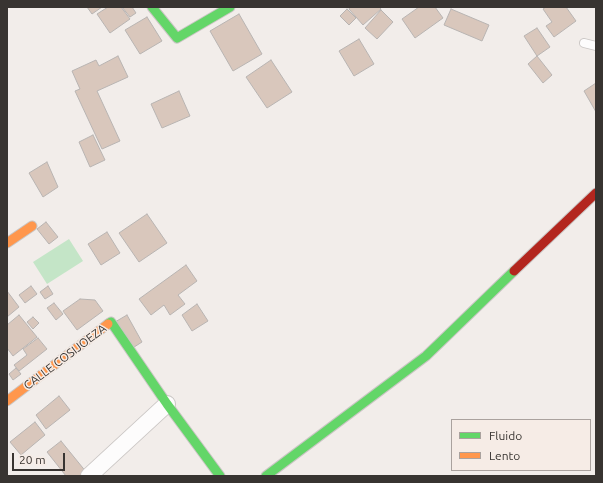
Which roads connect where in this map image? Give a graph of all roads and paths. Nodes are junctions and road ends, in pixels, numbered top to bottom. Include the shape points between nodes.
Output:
1 (152, 7) edge
2 (230, 7) edge
3 (584, 43) dead end
4 (596, 46) edge
5 (596, 193) edge
6 (32, 226) dead end
7 (7, 243) edge
8 (7, 401) edge
9 (167, 404) junction
10 (89, 476) edge
11 (220, 476) edge
12 (266, 476) edge

1 - 2 street via 177,38
3 - 4 lane
5 - 12 street via 426,356
6 - 7 street
8 - 9 street, CALLE COSIJOEZA via 111,322
9 - 10 street
9 - 11 street

